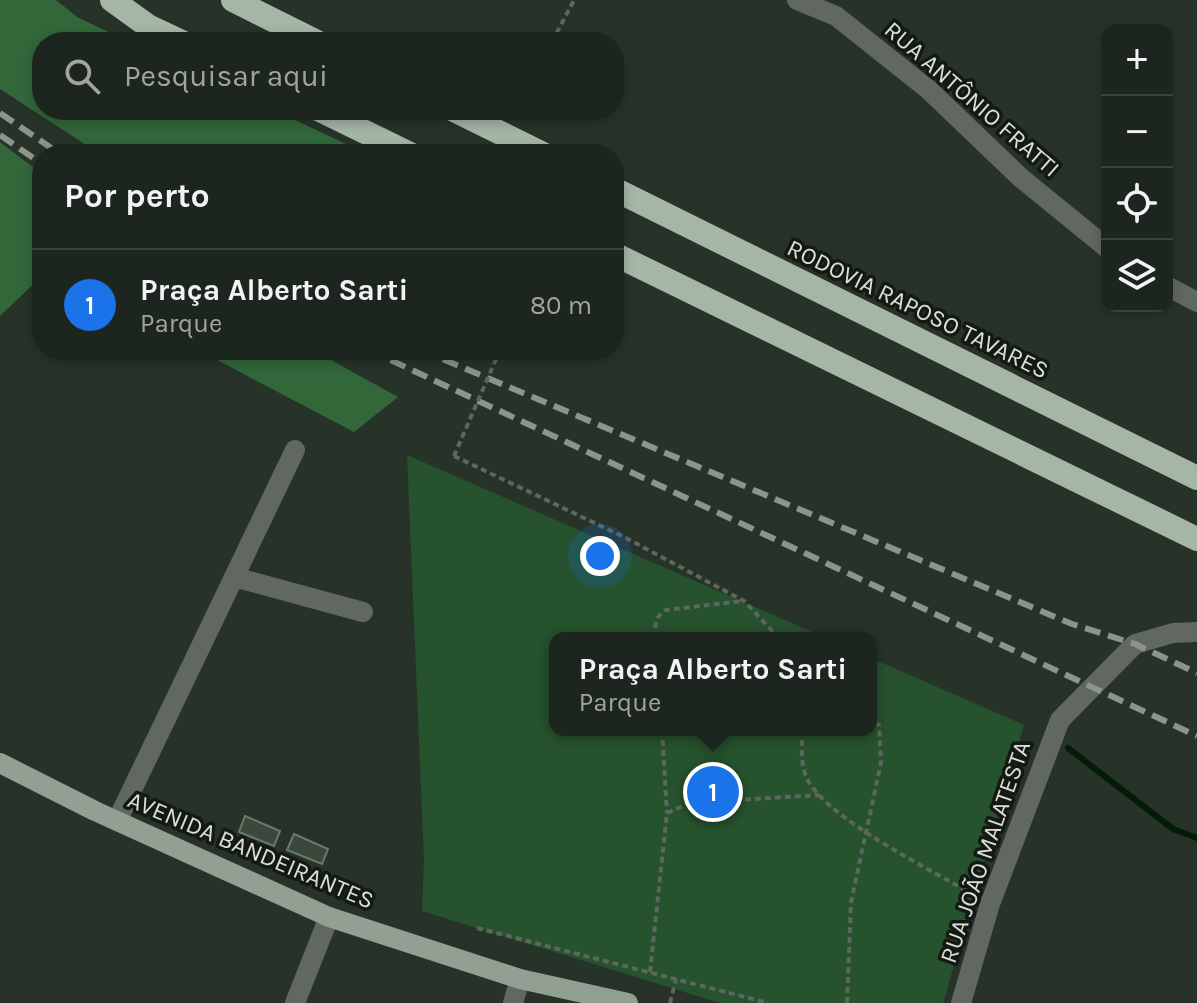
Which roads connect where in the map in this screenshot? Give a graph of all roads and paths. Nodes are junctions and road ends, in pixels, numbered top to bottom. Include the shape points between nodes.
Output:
1 (112, 0) edge
2 (233, 0) edge
3 (574, 0) edge
4 (797, 0) edge
5 (161, 32) edge
6 (297, 32) edge
7 (557, 32) edge
8 (340, 120) edge
9 (474, 120) edge
10 (390, 144) edge
11 (523, 144) edge
12 (624, 194) edge
13 (1101, 243) edge
14 (624, 259) edge
15 (1173, 289) edge
16 (1197, 302) edge
17 (496, 360) edge
18 (295, 450) dead end
19 (1197, 478) edge
20 (1197, 539) edge
21 (234, 577) junction
22 (744, 601) junction
23 (363, 612) dead end
24 (656, 632) edge
25 (773, 632) edge
26 (1197, 632) edge
27 (877, 724) edge
28 (662, 736) edge
29 (803, 736) edge
30 (0, 763) edge
31 (819, 795) junction
32 (667, 813) junction
33 (117, 821) junction
34 (866, 831) junction
35 (990, 904) junction
36 (329, 917) junction
37 (477, 928) dead end
38 (650, 972) junction
39 (520, 979) junction
40 (676, 979) junction
41 (295, 1003) edge
42 (513, 1003) edge
43 (628, 1003) edge
44 (670, 1003) edge
45 (768, 1003) edge
46 (847, 1003) edge
47 (961, 1003) edge

1 - 5 highway
2 - 6 highway
3 - 7 path
4 - 13 street, RUA ANTÔNIO FRATTI via 836,16 929,90 1021,178
8 - 10 highway
9 - 11 highway
12 - 19 highway, RODOVIA RAPOSO TAVARES
14 - 20 highway
15 - 16 street
17 - 22 path, bridge via 454,456
18 - 21 street
21 - 23 street
21 - 33 street
22 - 24 path via 666,610 655,622
22 - 25 path
26 - 35 street, RUA JOÃO MALATESTA via 1135,644 1060,720
27 - 34 path via 881,763
28 - 32 path
29 - 31 path via 808,783
30 - 33 main road, AVENIDA BANDEIRANTES
31 - 32 path via 690,803
31 - 34 path
32 - 38 path
33 - 36 main road, AVENIDA BANDEIRANTES
34 - 35 path
34 - 46 path via 851,902
35 - 47 street, RUA JOÃO MALATESTA
36 - 39 main road, AVENIDA BANDEIRANTES
36 - 41 street
37 - 38 path
38 - 40 path
39 - 42 street
39 - 43 main road, AVENIDA BANDEIRANTES
40 - 44 path
40 - 45 path

